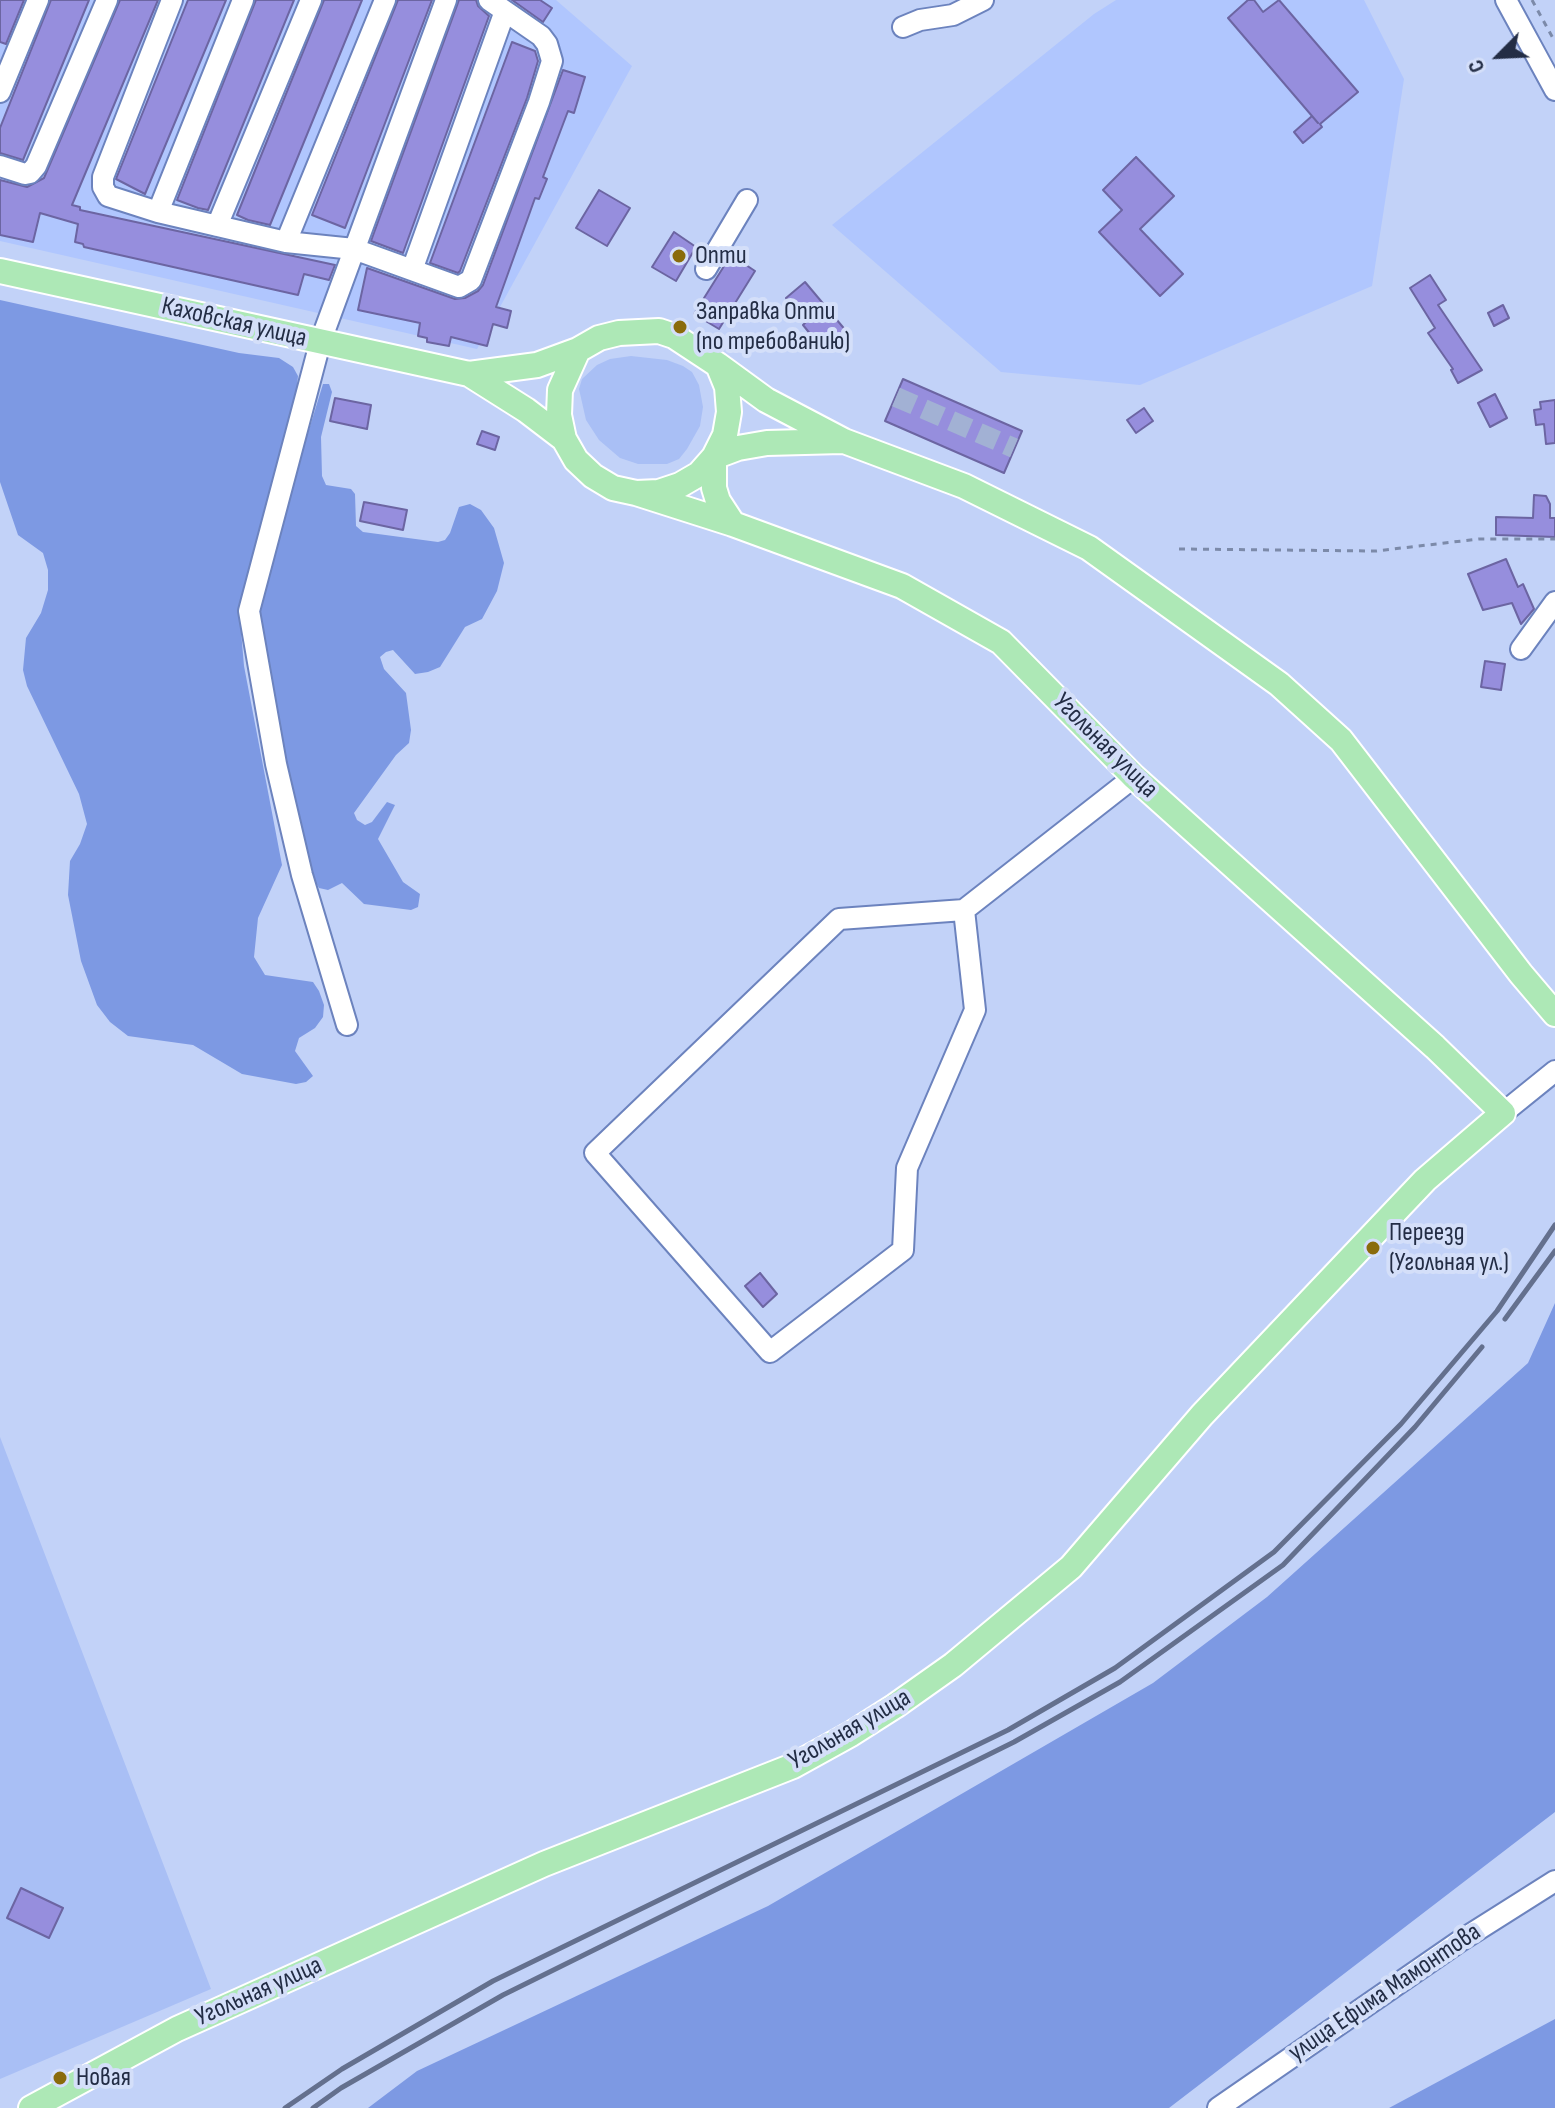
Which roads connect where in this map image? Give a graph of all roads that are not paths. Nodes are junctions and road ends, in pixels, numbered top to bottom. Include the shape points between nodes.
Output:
1 (38, 0) edge
2 (107, 0) edge
3 (172, 0) edge
4 (243, 0) edge
5 (311, 0) edge
6 (385, 0) edge
7 (446, 0) edge
8 (983, 0) edge
9 (1506, 0) edge
10 (497, 6) edge
11 (903, 27) dead end
12 (7, 57) edge
13 (1555, 90) edge
14 (0, 92) edge
15 (0, 166) edge
16 (747, 200) dead end
17 (158, 212) junction
18 (217, 226) junction
19 (286, 242) junction
20 (354, 249) junction
21 (706, 269) dead end
22 (412, 270) junction
23 (0, 271) edge
24 (320, 343) junction
25 (578, 350) junction
26 (718, 365) junction
27 (469, 374) junction
28 (564, 439) junction
29 (844, 441) junction
30 (714, 457) junction
31 (636, 493) junction
32 (733, 524) junction
33 (1555, 602) edge
34 (1521, 649) dead end
35 (1134, 777) junction
36 (964, 910) junction
37 (1555, 1014) edge
38 (347, 1025) dead end
39 (1555, 1071) edge
40 (1503, 1113) junction
41 (1555, 1881) edge
42 (31, 2108) edge
43 (1218, 2108) edge

1 - 12 street
2 - 15 street via 36,166 25,174
3 - 17 street via 102,182 111,198
4 - 17 street
5 - 18 street
6 - 19 street
7 - 20 street
8 - 11 street via 953,15
9 - 13 street
10 - 22 street
10 - 22 street via 541,36 551,55 550,68 471,280 459,287
12 - 14 street
16 - 21 street
17 - 18 street
18 - 19 street
19 - 20 street
20 - 22 street
20 - 24 street
23 - 24 main road, Каховская улица
24 - 27 main road, Каховская улица
24 - 38 street via 249,611 276,764
25 - 26 main road via 619,333 659,331
25 - 27 main road via 537,365
25 - 28 main road via 560,390
26 - 29 main road via 766,400
26 - 30 main road via 729,412
27 - 28 main road
28 - 31 main road via 593,476
29 - 30 main road via 767,443
29 - 37 main road via 964,486 1089,548 1279,684 1341,740
30 - 31 main road via 680,485
30 - 32 main road via 714,488
31 - 32 main road, Угольная улица
32 - 35 main road, Угольная улица via 902,586 1001,642
33 - 34 street
35 - 36 street
35 - 40 main road, Угольная улица
36 - 36 street via 975,1010 907,1168 903,1250 770,1352 595,1153 839,919
39 - 40 street, Угольная улица
40 - 42 main road, Угольная улица via 1425,1180 1202,1415 1071,1567 895,1706 793,1766 529,1870 177,2029
41 - 43 street, улица Ефима Мамонтова

